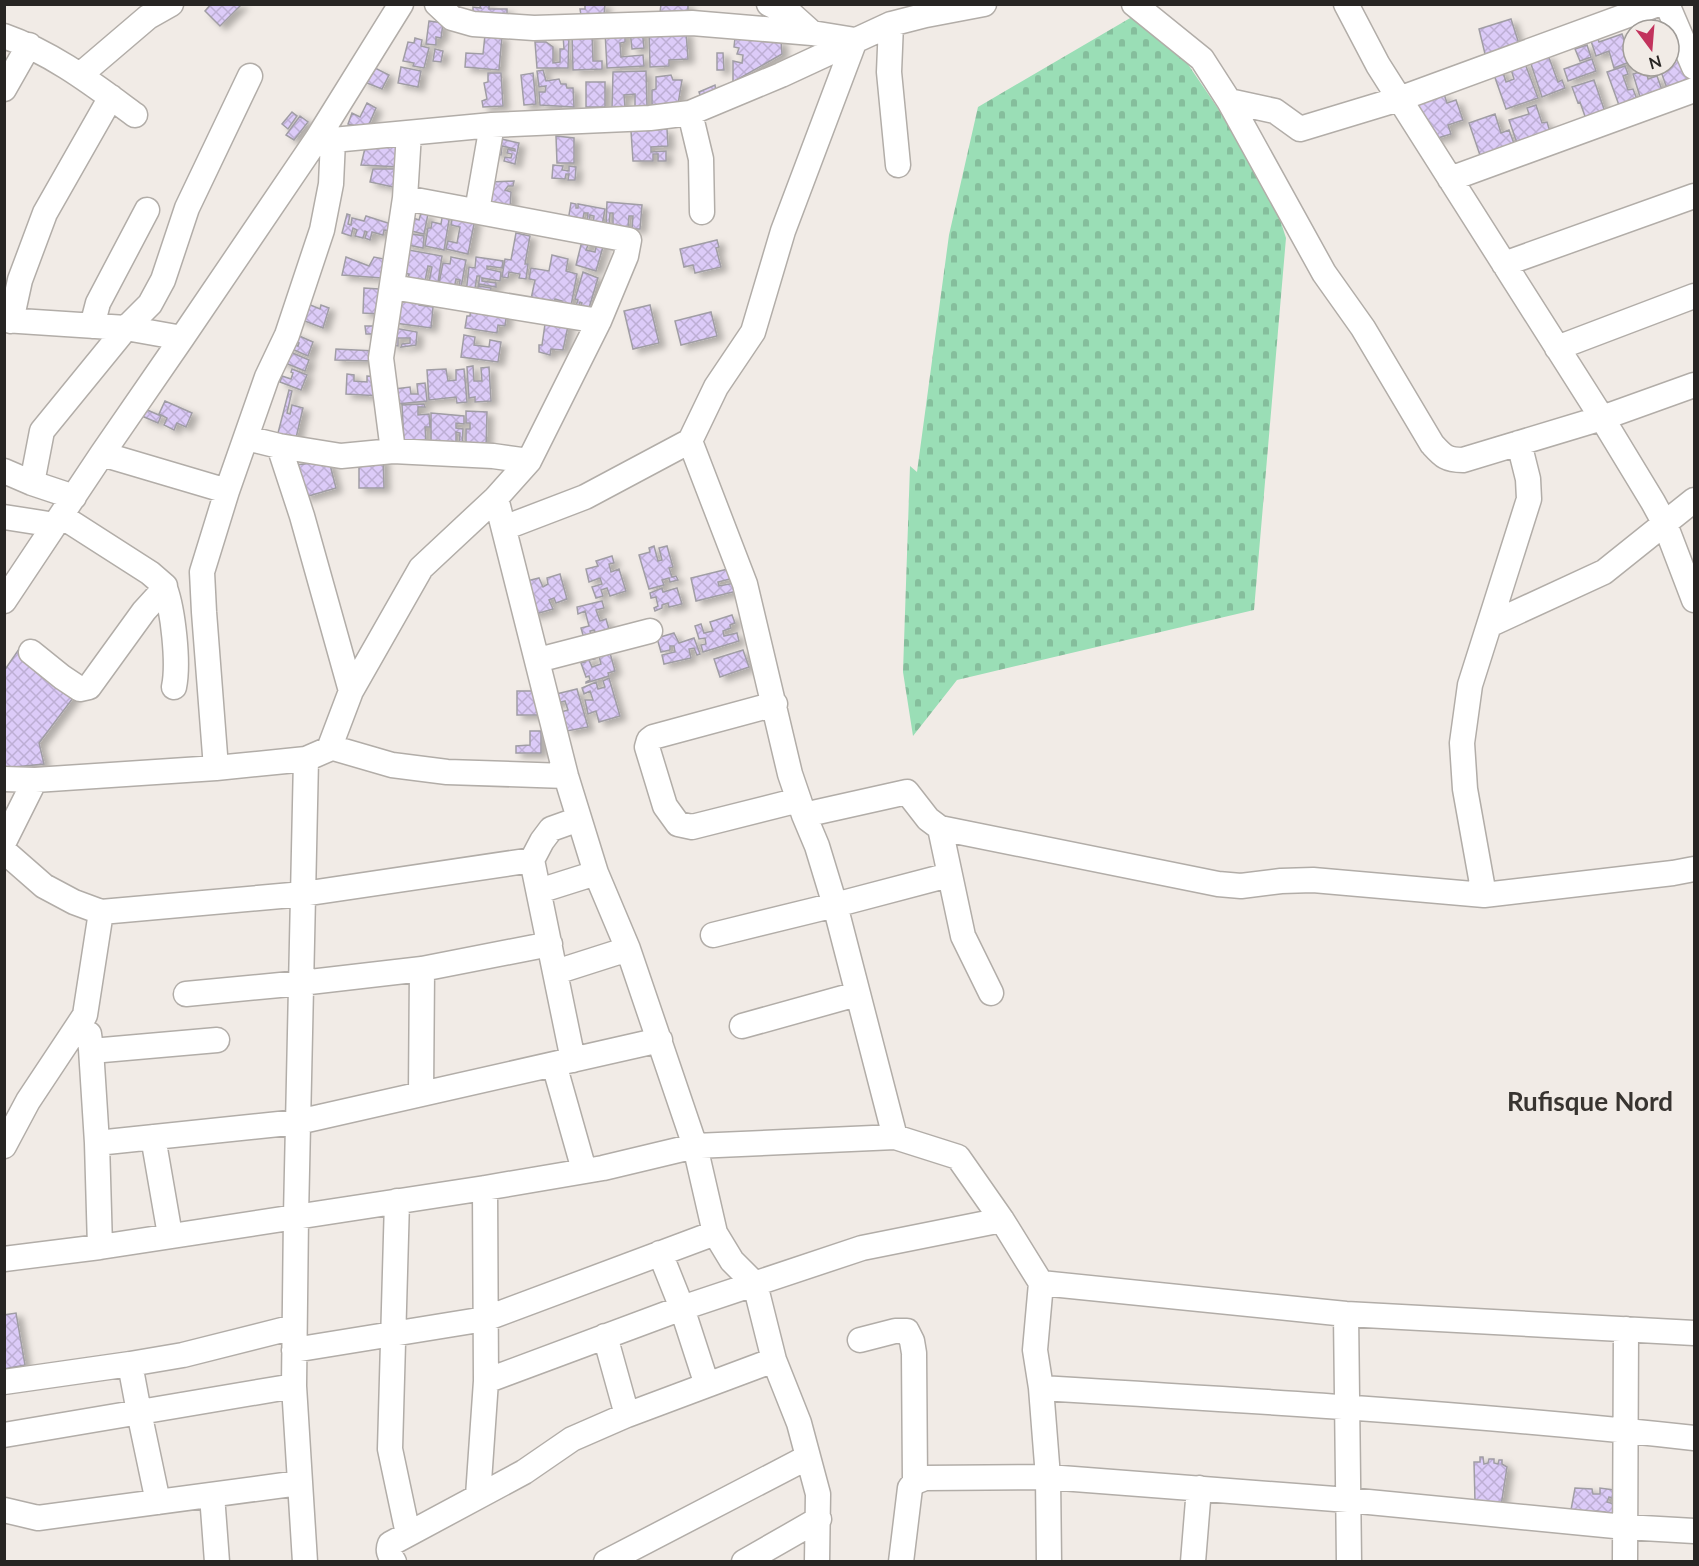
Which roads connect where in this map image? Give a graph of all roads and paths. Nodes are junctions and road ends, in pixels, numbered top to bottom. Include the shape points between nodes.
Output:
1 (171, 4) edge
2 (401, 4) edge
3 (437, 4) edge
4 (769, 4) edge
5 (984, 4) edge
6 (1134, 4) edge
7 (1346, 4) edge
8 (1658, 4) edge
9 (1666, 4) edge
10 (891, 24) junction
11 (812, 33) junction
12 (4, 36) edge
13 (855, 40) junction
14 (29, 45) junction
15 (1695, 67) edge
16 (80, 75) junction
17 (250, 76) dead end
18 (4, 89) edge
19 (1695, 90) edge
20 (111, 97) junction
21 (1399, 99) junction
22 (1229, 101) junction
23 (690, 113) junction
24 (135, 115) dead end
25 (492, 125) junction
26 (409, 133) junction
27 (325, 139) junction
28 (898, 165) dead end
29 (1450, 179) junction
30 (1695, 196) edge
31 (405, 198) junction
32 (147, 210) dead end
33 (477, 211) junction
34 (702, 212) dead end
35 (1504, 264) junction
36 (392, 286) junction
37 (1695, 296) edge
38 (8, 321) edge
39 (599, 321) junction
40 (92, 326) junction
41 (126, 328) junction
42 (182, 338) junction
43 (1557, 348) junction
44 (1695, 385) edge
45 (1602, 418) junction
46 (246, 438) junction
47 (690, 441) junction
48 (1519, 443) junction
49 (279, 446) junction
50 (393, 451) junction
51 (102, 454) junction
52 (529, 461) junction
53 (4, 471) edge
54 (32, 483) junction
55 (227, 491) junction
56 (496, 498) junction
57 (1695, 500) edge
58 (63, 513) junction
59 (4, 517) edge
60 (1665, 524) junction
61 (504, 528) junction
62 (165, 588) junction
63 (1695, 600) edge
64 (4, 601) edge
65 (1489, 625) junction
66 (650, 631) dead end
67 (31, 652) dead end
68 (538, 660) junction
69 (174, 687) dead end
70 (351, 691) junction
71 (774, 704) junction
72 (330, 747) junction
73 (306, 759) junction
74 (216, 768) junction
75 (566, 776) junction
76 (4, 779) edge
77 (35, 780) junction
78 (802, 808) junction
79 (579, 819) junction
80 (940, 828) junction
81 (4, 842) edge
82 (4, 851) edge
83 (532, 860) junction
84 (1695, 869) edge
85 (596, 873) junction
86 (949, 875) junction
87 (539, 891) junction
88 (303, 894) junction
89 (1484, 894) junction
90 (835, 905) junction
91 (101, 912) junction
92 (712, 935) dead end
93 (550, 944) junction
94 (628, 949) junction
95 (422, 969) junction
96 (556, 972) junction
97 (301, 983) junction
98 (991, 993) dead end
99 (186, 994) dead end
100 (857, 994) junction
101 (85, 1015) junction
102 (742, 1026) dead end
103 (217, 1040) dead end
104 (660, 1040) junction
105 (91, 1049) junction
106 (563, 1062) junction
107 (421, 1094) junction
108 (298, 1122) junction
109 (153, 1137) junction
110 (895, 1137) junction
111 (97, 1143) junction
112 (4, 1146) edge
113 (695, 1146) junction
114 (584, 1170) junction
115 (485, 1188) junction
116 (397, 1201) junction
117 (296, 1216) junction
118 (1002, 1220) junction
119 (715, 1233) junction
120 (170, 1235) junction
121 (100, 1247) junction
122 (660, 1253) junction
123 (4, 1259) edge
124 (1041, 1283) junction
125 (755, 1284) junction
126 (682, 1308) junction
127 (1346, 1314) junction
128 (485, 1319) junction
129 (1626, 1329) junction
130 (1695, 1333) edge
131 (393, 1334) junction
132 (605, 1336) junction
133 (294, 1339) junction
134 (860, 1341) dead end
135 (774, 1360) junction
136 (130, 1364) junction
137 (486, 1381) junction
138 (4, 1382) edge
139 (706, 1385) junction
140 (294, 1386) junction
141 (1041, 1388) junction
142 (1347, 1407) junction
143 (139, 1412) junction
144 (627, 1415) junction
145 (1625, 1430) junction
146 (4, 1435) edge
147 (1695, 1438) edge
148 (808, 1456) junction
149 (1048, 1477) junction
150 (915, 1482) junction
151 (299, 1483) junction
152 (1199, 1488) junction
153 (212, 1495) junction
154 (478, 1496) junction
155 (1348, 1500) junction
156 (158, 1502) junction
157 (4, 1510) edge
158 (819, 1520) junction
159 (1625, 1527) junction
160 (1695, 1531) edge
161 (408, 1534) junction
162 (821, 1561) edge
163 (217, 1562) edge
164 (304, 1562) edge
165 (394, 1562) edge
166 (606, 1562) edge
167 (744, 1562) edge
168 (901, 1562) edge
169 (1049, 1562) edge
170 (1193, 1562) edge
171 (1349, 1562) edge
172 (1625, 1562) edge

1 - 16 street via 148,17
2 - 27 street
3 - 11 street via 452,18 473,24 534,28 692,23
4 - 11 street via 792,15
5 - 10 street
6 - 22 street via 1202,59
7 - 21 street
8 - 21 street
9 - 15 street
10 - 13 street
10 - 28 street via 889,72
11 - 13 street
12 - 14 street
13 - 23 street
13 - 47 street via 783,231 753,332 716,387
14 - 16 street
14 - 18 street
16 - 20 street
17 - 41 street via 187,208 163,280 150,304
19 - 29 street
20 - 24 street
20 - 38 street via 45,213
21 - 22 street via 1300,129 1275,111
21 - 29 street
22 - 48 street via 1324,273 1363,328 1432,444 1443,456 1463,460
23 - 25 street
23 - 34 street via 701,159
25 - 26 street
25 - 33 street
26 - 27 street
26 - 31 street
27 - 42 street
27 - 46 street via 331,184 322,230
29 - 35 street
30 - 35 street
31 - 33 street
31 - 36 street
32 - 40 street via 98,303
33 - 39 street via 629,239 626,256
35 - 43 street
36 - 39 street
36 - 50 street via 381,357
37 - 43 street
38 - 40 street
39 - 52 street
40 - 41 street
41 - 42 street
41 - 54 street via 42,431
42 - 51 street
43 - 45 street
44 - 45 street
45 - 48 street
45 - 60 street
46 - 49 street
46 - 55 street
47 - 61 street via 585,497
47 - 71 street via 745,584
48 - 65 street via 1529,499
49 - 50 street via 341,456
49 - 70 street
50 - 52 street
51 - 55 street
51 - 58 street
52 - 56 street
53 - 54 street
54 - 58 street
55 - 74 street via 202,572
56 - 61 street
56 - 70 street via 422,568
57 - 60 street
58 - 59 street
58 - 62 street via 150,573
58 - 64 street
60 - 63 street
60 - 65 street via 1604,572
61 - 68 street
62 - 67 street via 89,687 80,689
62 - 69 street via 174,638
65 - 89 street via 1470,686 1462,743 1465,789
66 - 68 street
68 - 75 street
70 - 72 street
71 - 78 street
71 - 78 street via 653,737 647,747 665,806 678,824 692,827
72 - 73 street
72 - 75 street via 392,765 436,771
73 - 74 street
73 - 88 street
74 - 77 street
75 - 79 street
76 - 77 street
77 - 81 street
78 - 80 street via 907,792
78 - 90 street
79 - 83 street via 551,829
79 - 85 street
80 - 86 street
80 - 89 street via 1218,884 1313,880
82 - 91 street via 44,885
83 - 87 street
83 - 88 street
84 - 89 street
85 - 87 street
85 - 94 street
86 - 90 street
86 - 98 street via 963,936
87 - 93 street
88 - 91 street
88 - 97 street
90 - 92 street
90 - 100 street
91 - 101 street
93 - 95 street
93 - 96 street
94 - 96 street
94 - 104 street
95 - 97 street
95 - 107 street
96 - 106 street
97 - 99 street
97 - 108 street
100 - 102 street
100 - 110 street
101 - 105 street
101 - 112 street via 28,1101
103 - 105 street
104 - 106 street
104 - 113 street
105 - 111 street
106 - 107 street
106 - 114 street
107 - 108 street
108 - 109 street
108 - 117 street
109 - 111 street
109 - 120 street
110 - 113 street
110 - 118 street via 958,1157
111 - 121 street
113 - 114 street
113 - 119 street
114 - 115 street
115 - 116 street
115 - 128 street
116 - 117 street
116 - 131 street
117 - 120 street
117 - 133 street
118 - 124 street
118 - 125 street via 862,1248
119 - 122 street
119 - 125 street via 732,1261
120 - 121 street
121 - 123 street
122 - 126 street
122 - 128 street
124 - 127 street
124 - 141 street via 1035,1350
125 - 126 street
125 - 135 street
126 - 132 street
126 - 139 street
127 - 129 street
127 - 142 street
128 - 131 street
128 - 137 street
129 - 130 street
129 - 145 street
131 - 133 street
131 - 161 street via 390,1449
132 - 137 street
132 - 144 street
133 - 136 street
133 - 140 street
134 - 150 street via 895,1331 907,1331 912,1341
135 - 139 street
135 - 148 street
136 - 138 street
136 - 143 street
137 - 154 street
139 - 144 street
140 - 143 street
140 - 151 street
141 - 142 street
141 - 149 street
142 - 145 street
142 - 155 street
143 - 146 street
143 - 156 street
144 - 154 street via 572,1438 524,1472
145 - 147 street
145 - 159 street
148 - 158 street via 818,1494
148 - 166 street
149 - 150 street via 925,1478
149 - 152 street
149 - 169 street
150 - 168 street via 910,1488
151 - 153 street
151 - 164 street
152 - 155 street
152 - 170 street
153 - 156 street
153 - 163 street
154 - 161 street
155 - 159 street
155 - 171 street
156 - 157 street via 38,1518
158 - 162 street
158 - 167 street
159 - 160 street
159 - 172 street
161 - 165 street via 390,1544 389,1554

